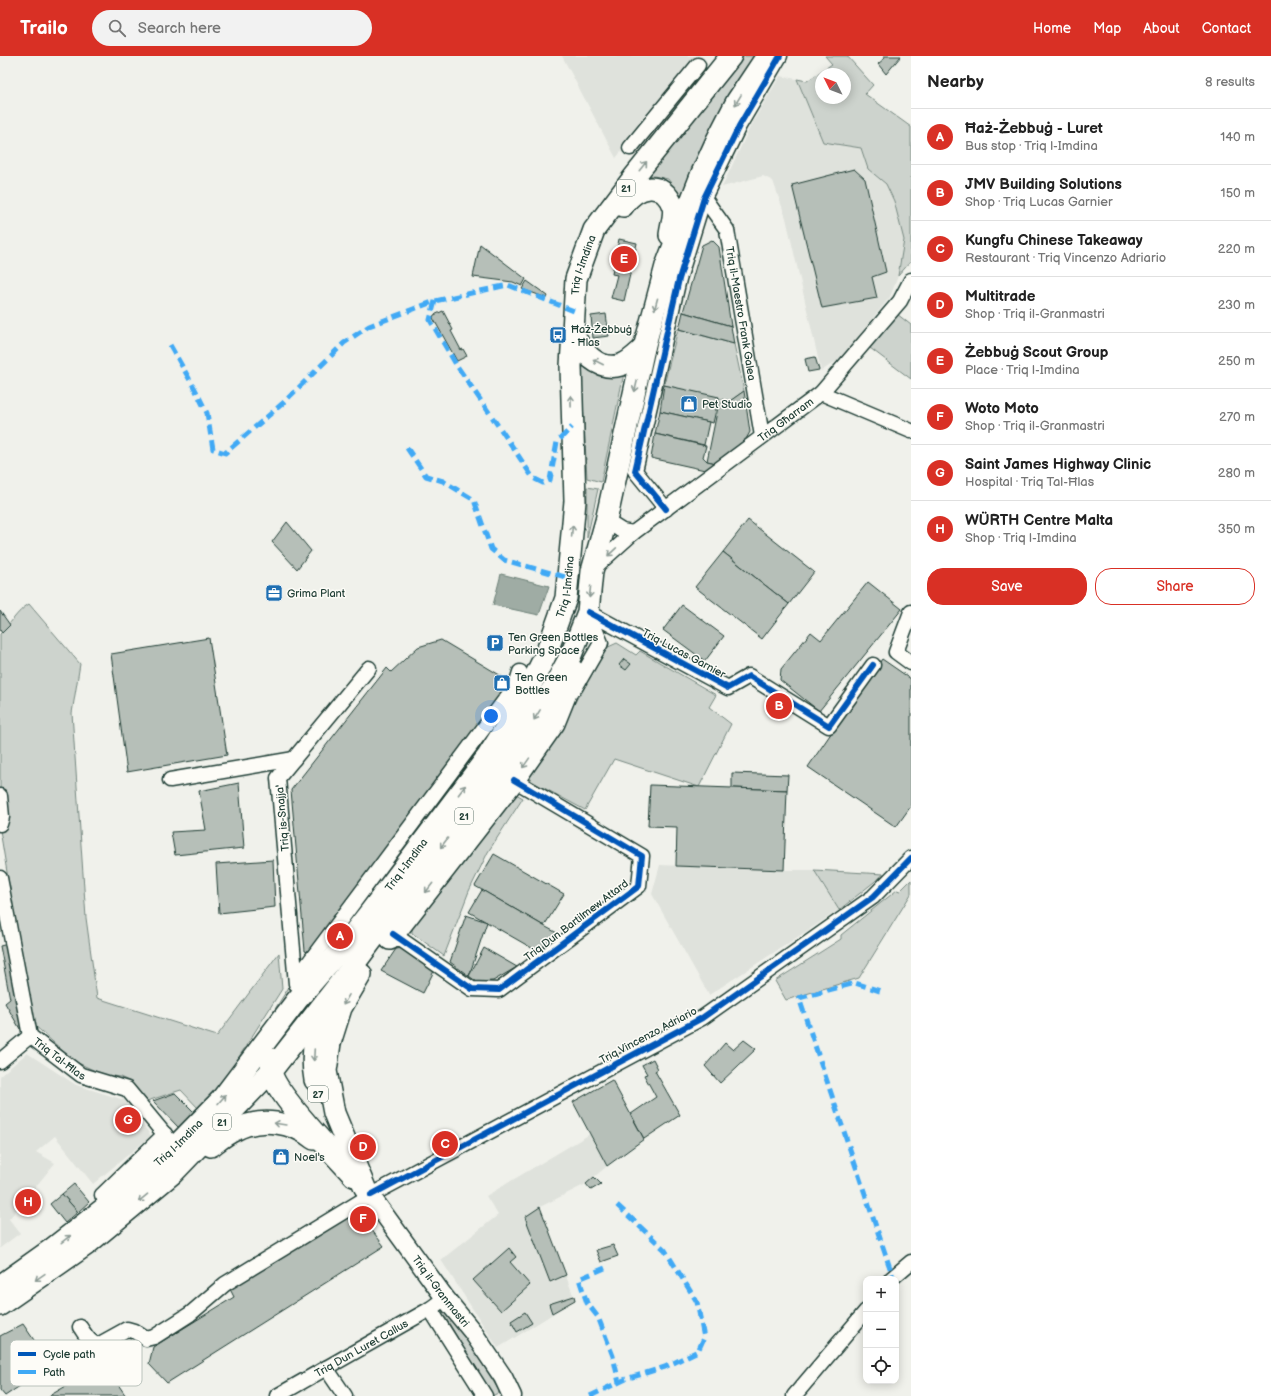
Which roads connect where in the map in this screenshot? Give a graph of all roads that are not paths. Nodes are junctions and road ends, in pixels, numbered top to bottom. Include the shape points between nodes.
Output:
1 (731, 56) edge
2 (767, 56) edge
3 (780, 56) edge
4 (694, 61) edge
5 (711, 81) junction
6 (630, 148) dead end
7 (704, 198) junction
8 (666, 266) junction
9 (911, 280) edge
10 (906, 302) edge
11 (574, 311) junction
12 (572, 332) junction
13 (644, 348) junction
14 (821, 393) junction
15 (911, 431) edge
16 (762, 436) junction
17 (666, 509) junction
18 (606, 521) junction
19 (633, 533) junction
20 (592, 571) junction
21 (911, 612) edge
22 (584, 622) junction
23 (911, 663) edge
24 (873, 665) dead end
25 (369, 668) dead end
26 (520, 672) dead end
27 (522, 700) junction
28 (500, 706) junction
29 (294, 759) junction
30 (170, 780) dead end
31 (514, 780) junction
32 (0, 796) edge
33 (0, 824) edge
34 (911, 858) edge
35 (0, 878) edge
36 (371, 911) junction
37 (393, 934) junction
38 (333, 991) junction
39 (302, 995) junction
40 (30, 1036) junction
41 (0, 1061) edge
42 (272, 1074) junction
43 (170, 1140) junction
44 (173, 1173) junction
45 (368, 1192) junction
46 (911, 1262) edge
47 (895, 1276) edge
48 (0, 1286) edge
49 (445, 1298) junction
50 (0, 1305) edge
51 (430, 1309) junction
52 (865, 1312) edge
53 (80, 1327) dead end
54 (89, 1340) edge
55 (107, 1340) edge
56 (326, 1368) junction
57 (277, 1396) edge
58 (345, 1396) edge
59 (484, 1396) edge
60 (512, 1396) edge
61 (794, 1396) edge

1 - 5 highway, Triq l-Imdina / 21
2 -> 8 highway, Triq l-Imdina / 21 via 737,100 717,140
3 - 7 street via 739,126
4 - 5 street
4 - 6 street
11 -> 5 highway, Triq l-Imdina / 21 via 576,279 594,230
7 - 16 street, Triq il-Maestro Frank Galea via 727,230
7 - 17 street via 679,279 635,471
8 - 11 highway via 674,209 668,196 654,188 641,189 627,200 598,248
8 -> 13 highway, Triq l-Imdina / 21
9 - 10 street, Triq Għarram
10 - 14 street, Triq Għarram
11 - 12 highway, Triq l-Imdina / 21
13 -> 12 highway via 621,365 606,366 588,356
27 -> 12 highway, Triq l-Imdina / 21 via 546,654 566,598 575,501 570,366
13 -> 18 highway, Triq l-Imdina / 21
14 - 15 street
14 - 16 street, Triq Għarram
16 - 17 street, Triq Għarram
17 - 19 street, Triq Għarram
18 - 19 street via 622,531
18 - 20 highway, Triq l-Imdina / 21
19 -> 20 street, Triq Għarram
20 -> 22 highway, Triq l-Imdina / 21
21 - 23 street via 896,652
22 - 24 street, Triq Lucas Garnier via 728,688 749,676 829,726
22 -> 31 highway via 573,676 554,723
22 -> 38 highway, Triq l-Imdina / 21 via 556,684 530,726
25 - 29 street, Triq is-Snajja'
26 - 28 street via 516,685
27 - 28 street
36 -> 27 highway, Triq l-Imdina / 21 via 488,756
28 - 39 street via 304,969
29 - 30 street
29 - 39 street, Triq is-Snajja' via 278,778
31 -> 37 highway
31 - 37 street, Triq Dun Bartilmew Attard via 642,856 639,886 499,990 472,989
32 - 33 street
34 - 45 street, Triq Vincenzo Adriario via 873,897 702,1018
35 - 40 street, Triq Tal-Ħlas
36 - 39 highway, Triq l-Imdina / 21
36 - 42 highway via 286,1030 272,1057
37 -> 45 highway via 359,977 341,1008 330,1043 326,1071 334,1113
38 - 42 highway, Triq l-Imdina / 21
38 -> 45 highway, 27 via 316,1033 314,1076 327,1124
43 -> 39 highway, Triq l-Imdina via 221,1100
40 - 41 street
40 - 43 street, Triq Tal-Ħlas via 81,1075 127,1089
42 - 44 highway, Triq l-Imdina / 21
42 - 45 highway, 27 via 303,1119
48 -> 43 highway, Triq l-Imdina via 52,1249
45 -> 44 highway via 308,1134 298,1128 277,1123 259,1123 235,1130
44 -> 50 highway, Triq l-Imdina via 86,1245
45 - 49 main road, Triq il-Granmastri / 27
45 - 55 street, Triq Vincenzo Adriario via 225,1284 190,1314 154,1337 146,1339 127,1329
46 - 47 street
49 - 51 street, Triq Dun Luret Callus
49 - 60 main road, Triq il-Granmastri / 27 via 472,1331 503,1377
51 - 56 street, Triq Dun Luret Callus
51 - 59 street
52 - 61 street
53 - 54 street, Triq Vincenzo Adriario
56 - 57 street, Triq Dun Luret Callus
56 - 58 street

